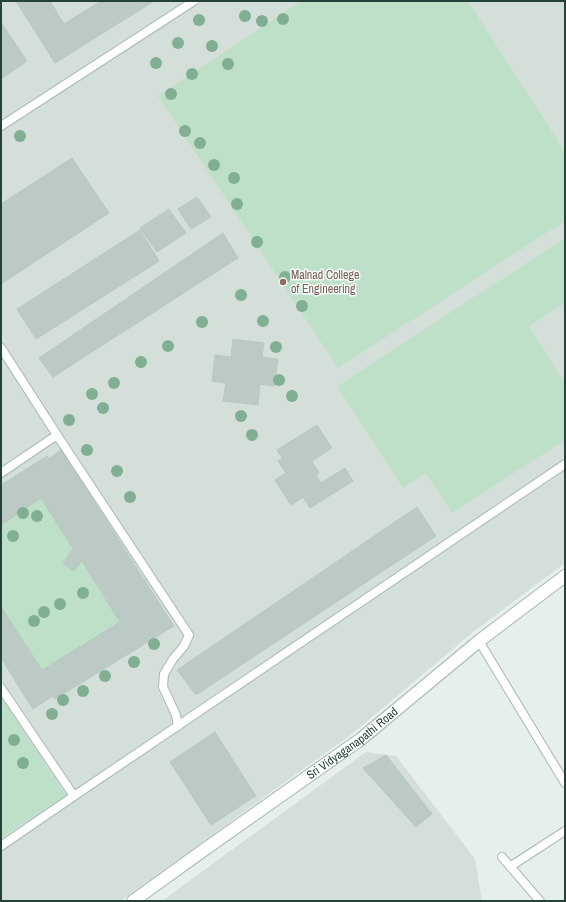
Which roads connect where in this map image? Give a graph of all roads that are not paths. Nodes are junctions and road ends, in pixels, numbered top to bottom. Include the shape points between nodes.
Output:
1 (194, 1) edge
2 (1, 126) edge
3 (1, 348) edge
4 (57, 435) junction
5 (565, 464) edge
6 (1, 473) edge
7 (565, 576) edge
8 (479, 642) junction
9 (1, 688) edge
10 (178, 726) junction
11 (565, 783) edge
12 (74, 796) junction
13 (565, 831) edge
14 (1, 846) edge
15 (502, 857) dead end
16 (511, 866) junction
17 (133, 901) edge
18 (540, 901) edge

1 - 2 lane
3 - 4 lane
4 - 6 lane
4 - 10 lane via 189,635 164,674 163,687 176,715
5 - 10 lane
7 - 8 street, Sri Vidyaganapathi Road
8 - 11 lane
8 - 17 street, Sri Vidyaganapathi Road via 361,739
9 - 12 lane
10 - 12 lane
12 - 14 lane
13 - 16 lane
15 - 16 lane
16 - 18 lane

